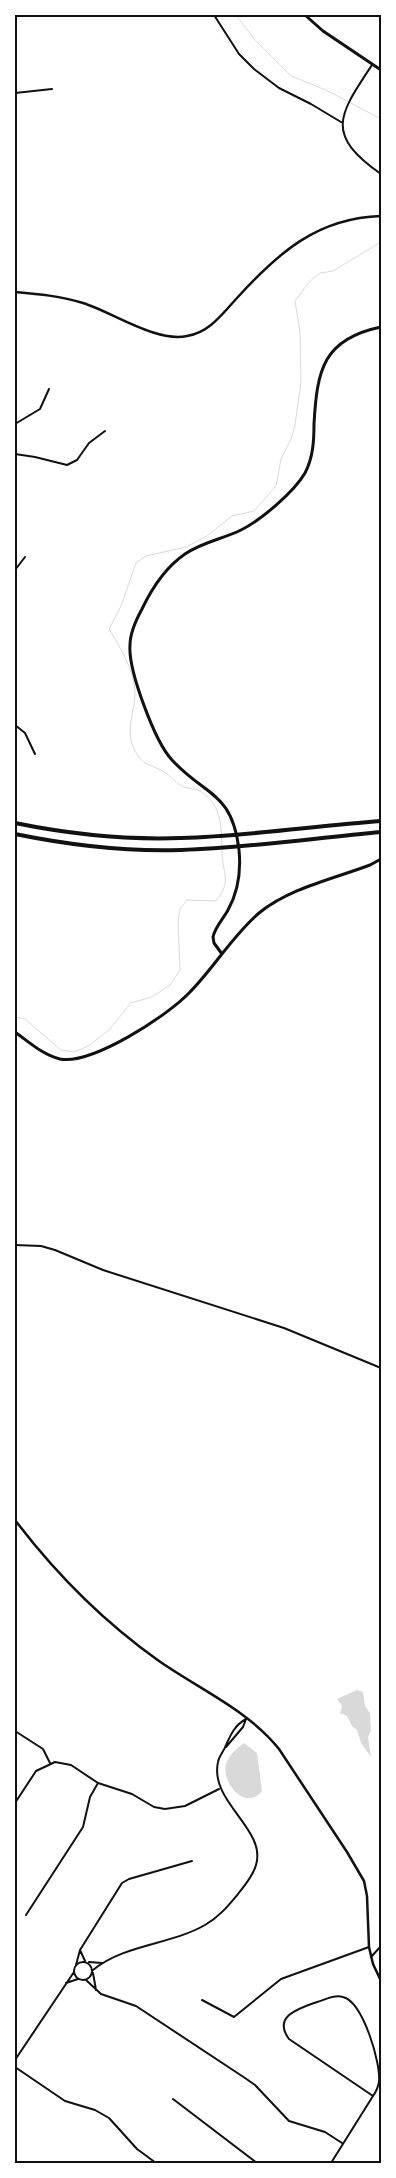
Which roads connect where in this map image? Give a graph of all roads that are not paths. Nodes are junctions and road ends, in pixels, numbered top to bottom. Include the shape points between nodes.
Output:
1 (214, 15) edge
2 (305, 15) edge
3 (372, 65) junction
4 (381, 70) edge
5 (52, 89) dead end
6 (15, 93) edge
7 (341, 122) junction
8 (381, 174) edge
9 (381, 216) edge
10 (15, 292) edge
11 (381, 327) edge
12 (49, 389) dead end
13 (15, 424) edge
14 (105, 431) dead end
15 (15, 454) edge
16 (25, 557) dead end
17 (15, 570) edge
18 (15, 725) edge
19 (35, 754) dead end
20 (381, 821) edge
21 (15, 822) edge
22 (381, 832) edge
23 (15, 834) edge
24 (381, 859) edge
25 (222, 954) junction
26 (15, 1032) edge
27 (15, 1245) edge
28 (381, 1368) edge
29 (15, 1520) edge
30 (246, 1719) junction
31 (15, 1731) edge
32 (224, 1749) junction
33 (50, 1763) junction
34 (98, 1783) junction
35 (220, 1788) junction
36 (15, 1803) edge
37 (192, 1861) dead end
38 (26, 1916) dead end
39 (369, 1946) junction
40 (381, 1946) edge
41 (80, 1950) junction
42 (371, 1957) junction
43 (86, 1962) junction
44 (102, 1963) junction
45 (76, 1965) junction
46 (74, 1972) junction
47 (93, 1972) junction
48 (78, 1979) junction
49 (86, 1980) junction
50 (381, 1980) edge
51 (66, 1983) junction
52 (96, 1990) junction
53 (202, 2000) dead end
54 (15, 2060) edge
55 (377, 2064) junction
56 (381, 2064) edge
57 (15, 2067) edge
58 (373, 2096) junction
59 (173, 2099) dead end
60 (342, 2143) junction
61 (156, 2163) edge
62 (257, 2163) edge
63 (331, 2163) edge

1 - 7 street via 239,54 254,69 279,88
2 - 3 main road
3 - 4 main road
3 - 7 street
5 - 6 street
7 - 8 street via 346,140 355,154
9 - 10 street via 344,220 305,237 254,280 212,325 186,336 161,335 81,302
11 - 25 main road via 348,338 328,357 316,397 311,458 295,486 250,524 198,546 178,559 151,592 131,634 132,670 161,743 173,762 221,801 235,829 239,868 235,895 213,937
12 - 13 street via 40,409
14 - 15 street via 89,443 77,460 67,465
16 - 17 street
18 - 19 street via 26,733
20 - 21 main road via 179,838 114,836
22 - 23 main road via 180,850 93,847
24 - 25 main road via 282,898 250,922
25 - 26 main road via 173,1008 90,1056 57,1058
27 - 28 street via 55,1250 103,1270 284,1328
29 - 30 street via 96,1610 161,1662
30 - 32 street
30 - 32 street via 238,1724
30 - 39 street via 279,1748 360,1873 367,1896
31 - 33 street via 40,1746
32 - 35 street via 218,1760
33 - 34 street via 71,1765
33 - 36 street via 33,1774
34 - 35 street via 170,1810
34 - 38 street via 89,1801 83,1827
35 - 44 street via 256,1845 257,1862 249,1880 224,1911 207,1924
37 - 41 street via 125,1881
39 - 42 street
39 - 53 street via 280,1979 234,2017
40 - 42 street
41 - 43 street
41 - 45 street
42 - 50 street
43 - 44 street
43 - 45 street
43 - 47 street
44 - 47 street
45 - 46 street
46 - 48 street
46 - 51 street
47 - 49 street
47 - 52 street
48 - 49 street
48 - 51 street
49 - 52 street
51 - 54 street
52 - 60 street via 136,2006 245,2078 289,2121 325,2132
55 - 56 street
55 - 58 street via 379,2082
55 - 58 street via 368,2030 348,1999 332,1997 287,2016 284,2028 289,2039
57 - 61 street via 65,2101 109,2118 137,2149
58 - 60 street
59 - 62 street
60 - 63 street

